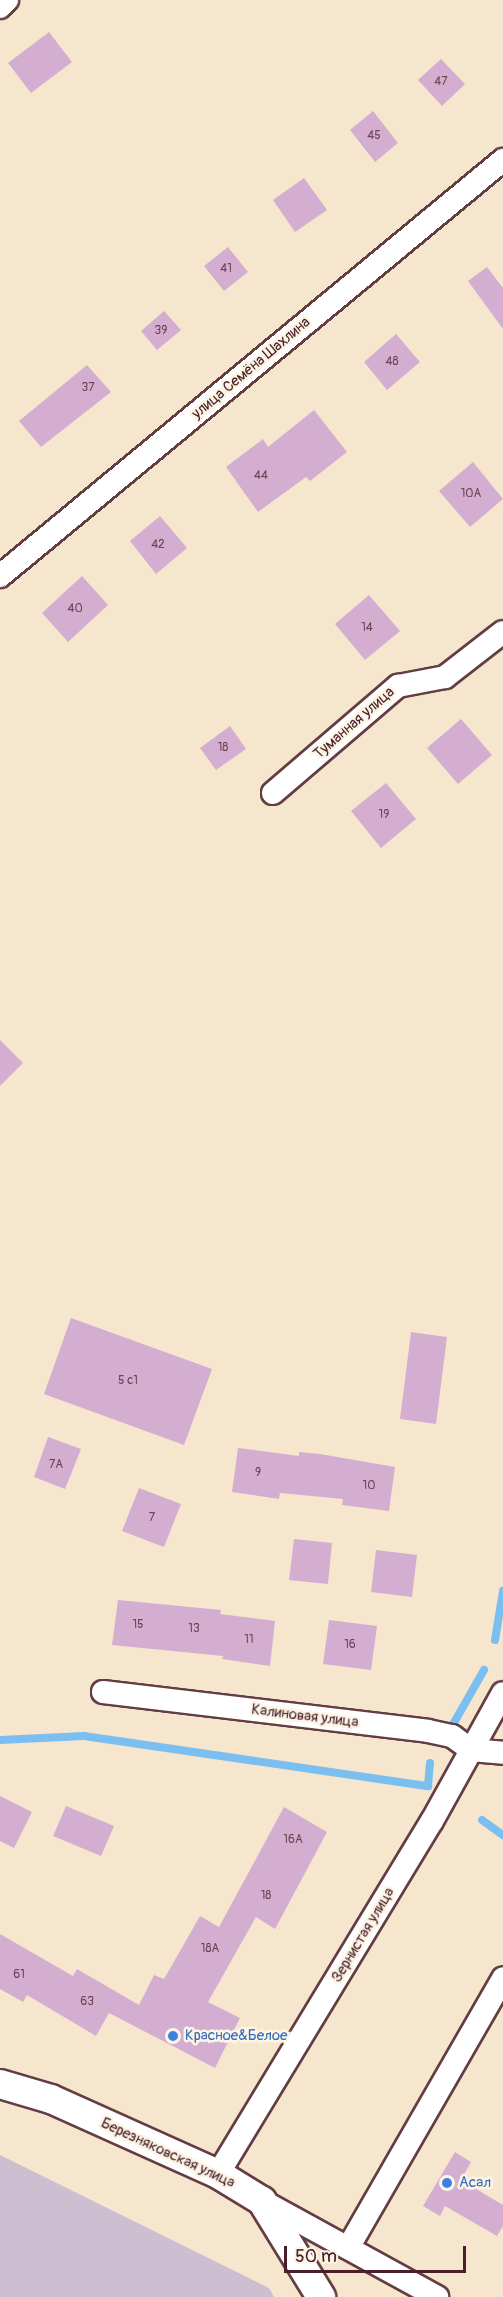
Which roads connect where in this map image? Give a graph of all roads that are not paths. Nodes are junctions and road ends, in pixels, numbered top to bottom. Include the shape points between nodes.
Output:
1 (8, 0) edge
2 (0, 7) edge
3 (503, 160) edge
4 (0, 576) edge
5 (503, 632) edge
6 (273, 793) dead end
7 (103, 1692) dead end
8 (503, 1693) edge
9 (471, 1750) junction
10 (503, 1754) edge
11 (503, 1978) edge
12 (0, 2084) edge
13 (218, 2174) junction
14 (262, 2201) junction
15 (348, 2248) junction
16 (321, 2297) edge
17 (437, 2297) edge

1 - 2 street
3 - 4 street, улица Семёна Шахлина
5 - 6 street, Туманная улица via 445,677 398,686
7 - 9 street, Калиновая улица via 428,1731 452,1736
8 - 9 street, Зернистая улица
9 - 10 street, Калиновая улица
9 - 13 street, Зернистая улица
11 - 15 street
12 - 13 street, Березняковская улица via 51,2099
13 - 14 street, Березняковская улица
14 - 15 street
14 - 16 street, Березняковская улица
15 - 17 street

